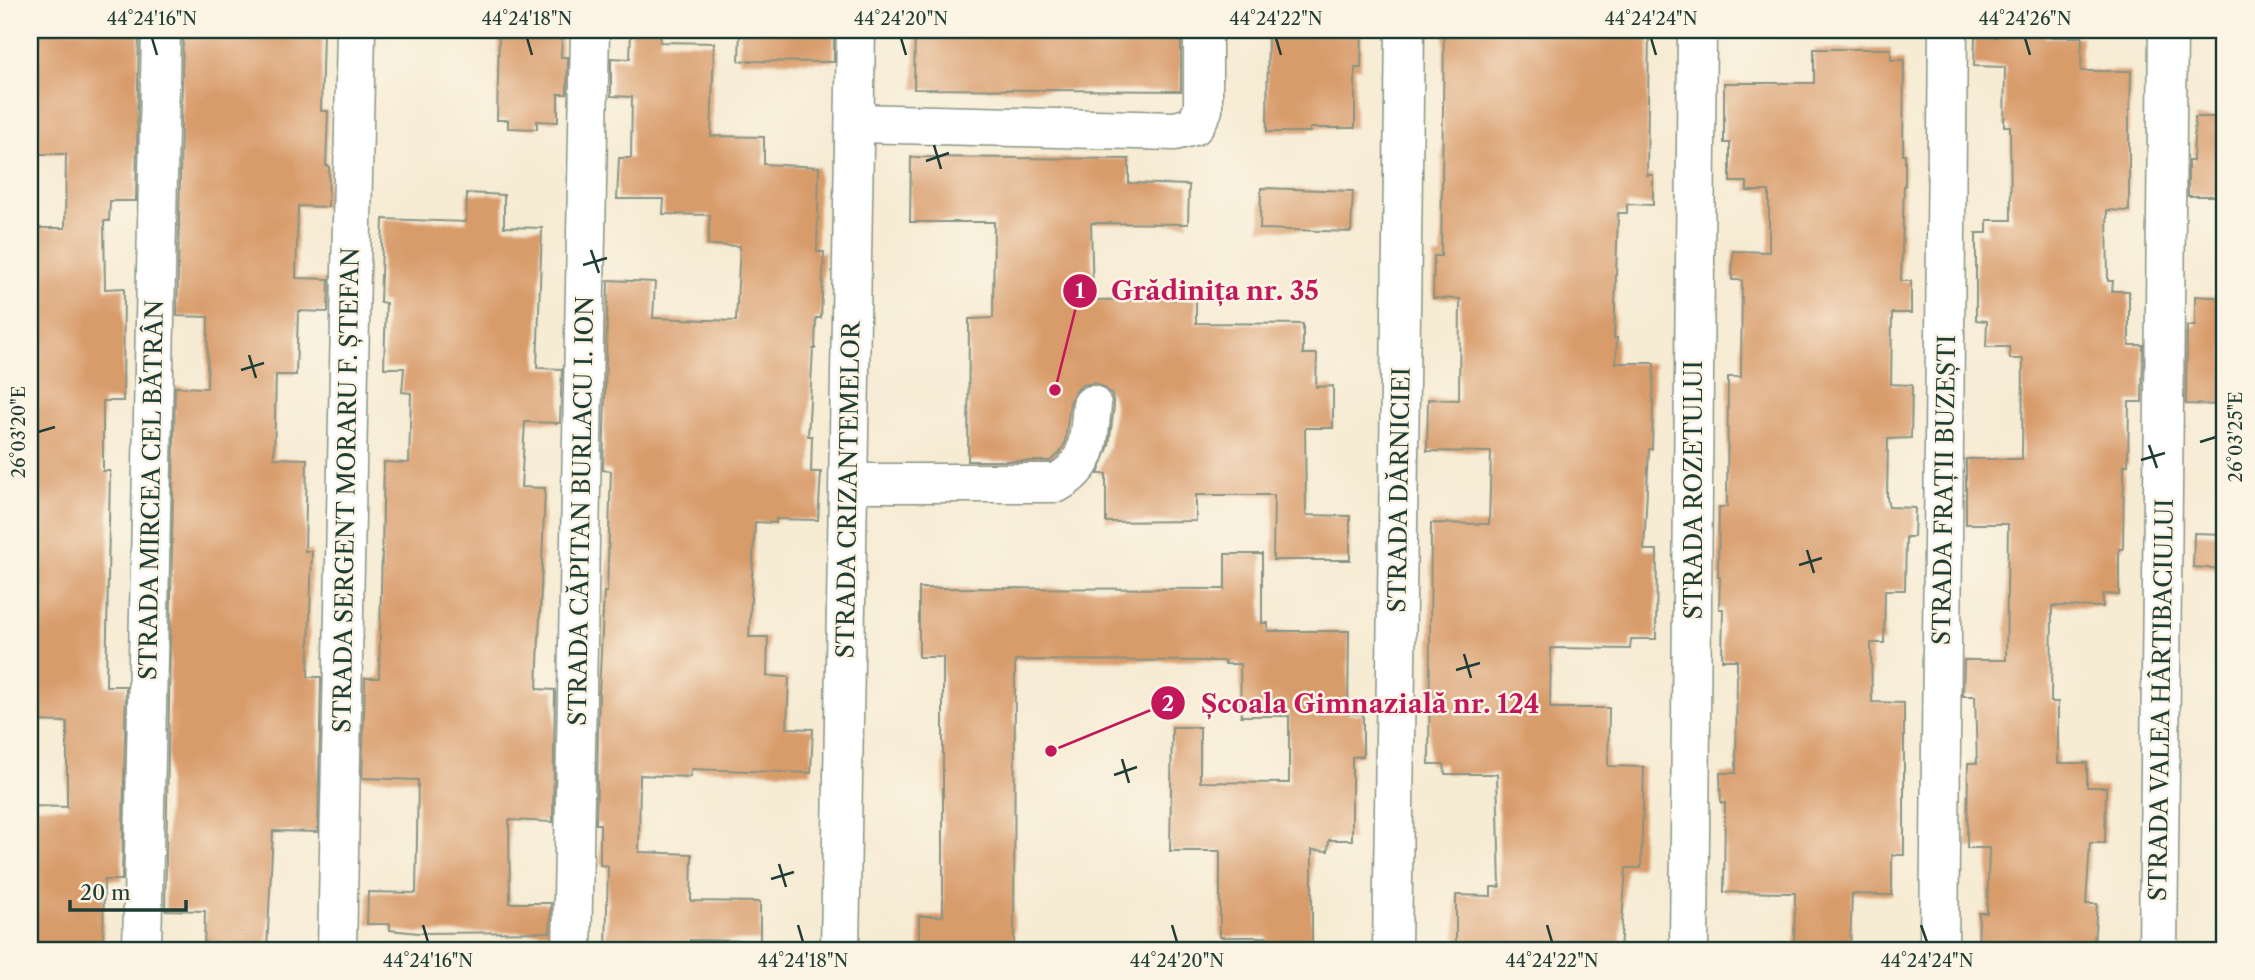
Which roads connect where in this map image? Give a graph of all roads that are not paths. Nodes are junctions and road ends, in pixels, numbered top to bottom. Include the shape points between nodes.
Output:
1 (161, 30) edge
2 (356, 30) edge
3 (590, 30) edge
4 (856, 30) edge
5 (1203, 30) edge
6 (1405, 30) edge
7 (1697, 30) edge
8 (1948, 30) edge
9 (2168, 30) edge
10 (855, 123) junction
11 (1092, 405) dead end
12 (848, 483) junction
13 (142, 950) edge
14 (337, 950) edge
15 (572, 950) edge
16 (840, 950) edge
17 (1392, 950) edge
18 (1689, 950) edge
19 (1939, 950) edge
20 (2158, 950) edge

1 - 13 street, STRADA MIRCEA CEL BĂTRÂN
2 - 14 street, STRADA SERGENT MORARU F. ȘTEFAN
3 - 15 street, STRADA CĂPITAN BURLACU I. ION
4 - 10 street, STRADA CRIZANTEMELOR
5 - 10 street via 1203,110 1194,126 1175,131
6 - 17 street, STRADA DĂRNICIEI
7 - 18 street, STRADA ROZETULUI
8 - 19 street, STRADA FRAȚII BUZEȘTI
9 - 20 street, STRADA VALEA HÂRTIBACIULUI
10 - 12 street, STRADA CRIZANTEMELOR
11 - 12 street via 1086,453 1072,475 1057,483
12 - 16 street, STRADA CRIZANTEMELOR

